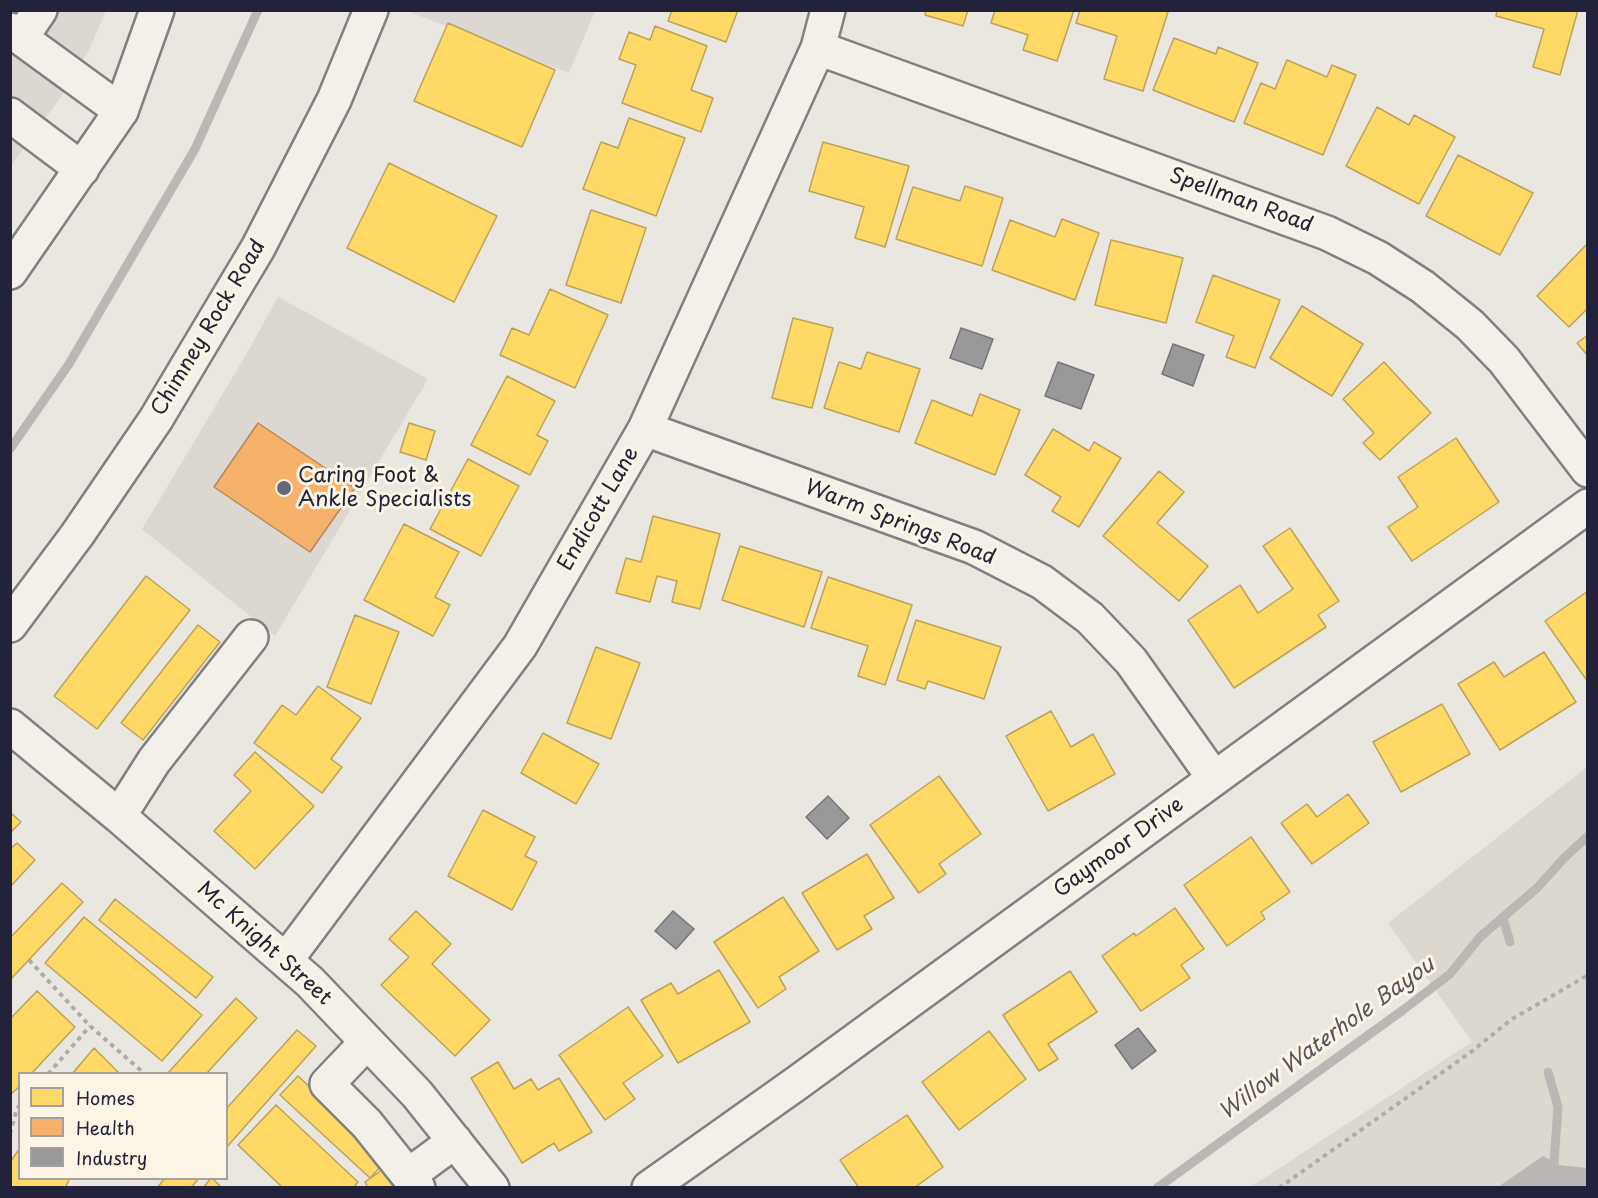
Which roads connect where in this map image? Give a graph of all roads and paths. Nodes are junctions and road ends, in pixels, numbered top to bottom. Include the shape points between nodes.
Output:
1 (40, 10) edge
2 (157, 10) edge
3 (371, 10) edge
4 (828, 10) edge
5 (16, 34) edge
6 (818, 48) junction
7 (121, 111) junction
8 (10, 115) edge
9 (82, 169) junction
10 (10, 272) edge
11 (645, 429) junction
12 (1587, 470) edge
13 (1587, 506) edge
14 (10, 625) edge
15 (251, 637) dead end
16 (10, 726) edge
17 (1214, 778) junction
18 (119, 816) junction
19 (29, 960) dead end
20 (286, 960) junction
21 (1587, 975) edge
22 (90, 1026) junction
23 (367, 1042) junction
24 (50, 1072) edge
25 (143, 1072) edge
26 (18, 1107) edge
27 (10, 1134) edge
28 (455, 1141) junction
29 (413, 1181) edge
30 (492, 1188) edge
31 (649, 1188) edge
32 (1279, 1188) edge

1 - 5 street
2 - 7 street
3 - 14 street, Chimney Rock Road via 334,100 258,248 156,419
4 - 6 street, Endicott Lane
5 - 7 street
6 - 11 street, Endicott Lane
6 - 12 street, Spellman Road via 1327,233 1378,258 1470,325 1504,360
7 - 9 street
8 - 9 street
9 - 10 street
11 - 17 street, Warm Springs Road via 974,547 1042,582 1090,618 1131,661
11 - 20 street, Endicott Lane via 520,646
13 - 17 street, Gaymoor Drive
15 - 18 street via 154,761
16 - 18 street, Mc Knight Street
17 - 31 street, Gaymoor Drive
18 - 20 street, Mc Knight Street
19 - 22 path
20 - 23 street, Mc Knight Street
21 - 32 path via 1512,1019
22 - 24 path
22 - 25 path
23 - 28 street, Mc Knight Street
23 - 29 street via 327,1084 367,1124
26 - 27 path
28 - 29 street
28 - 30 street, Mc Knight Street

